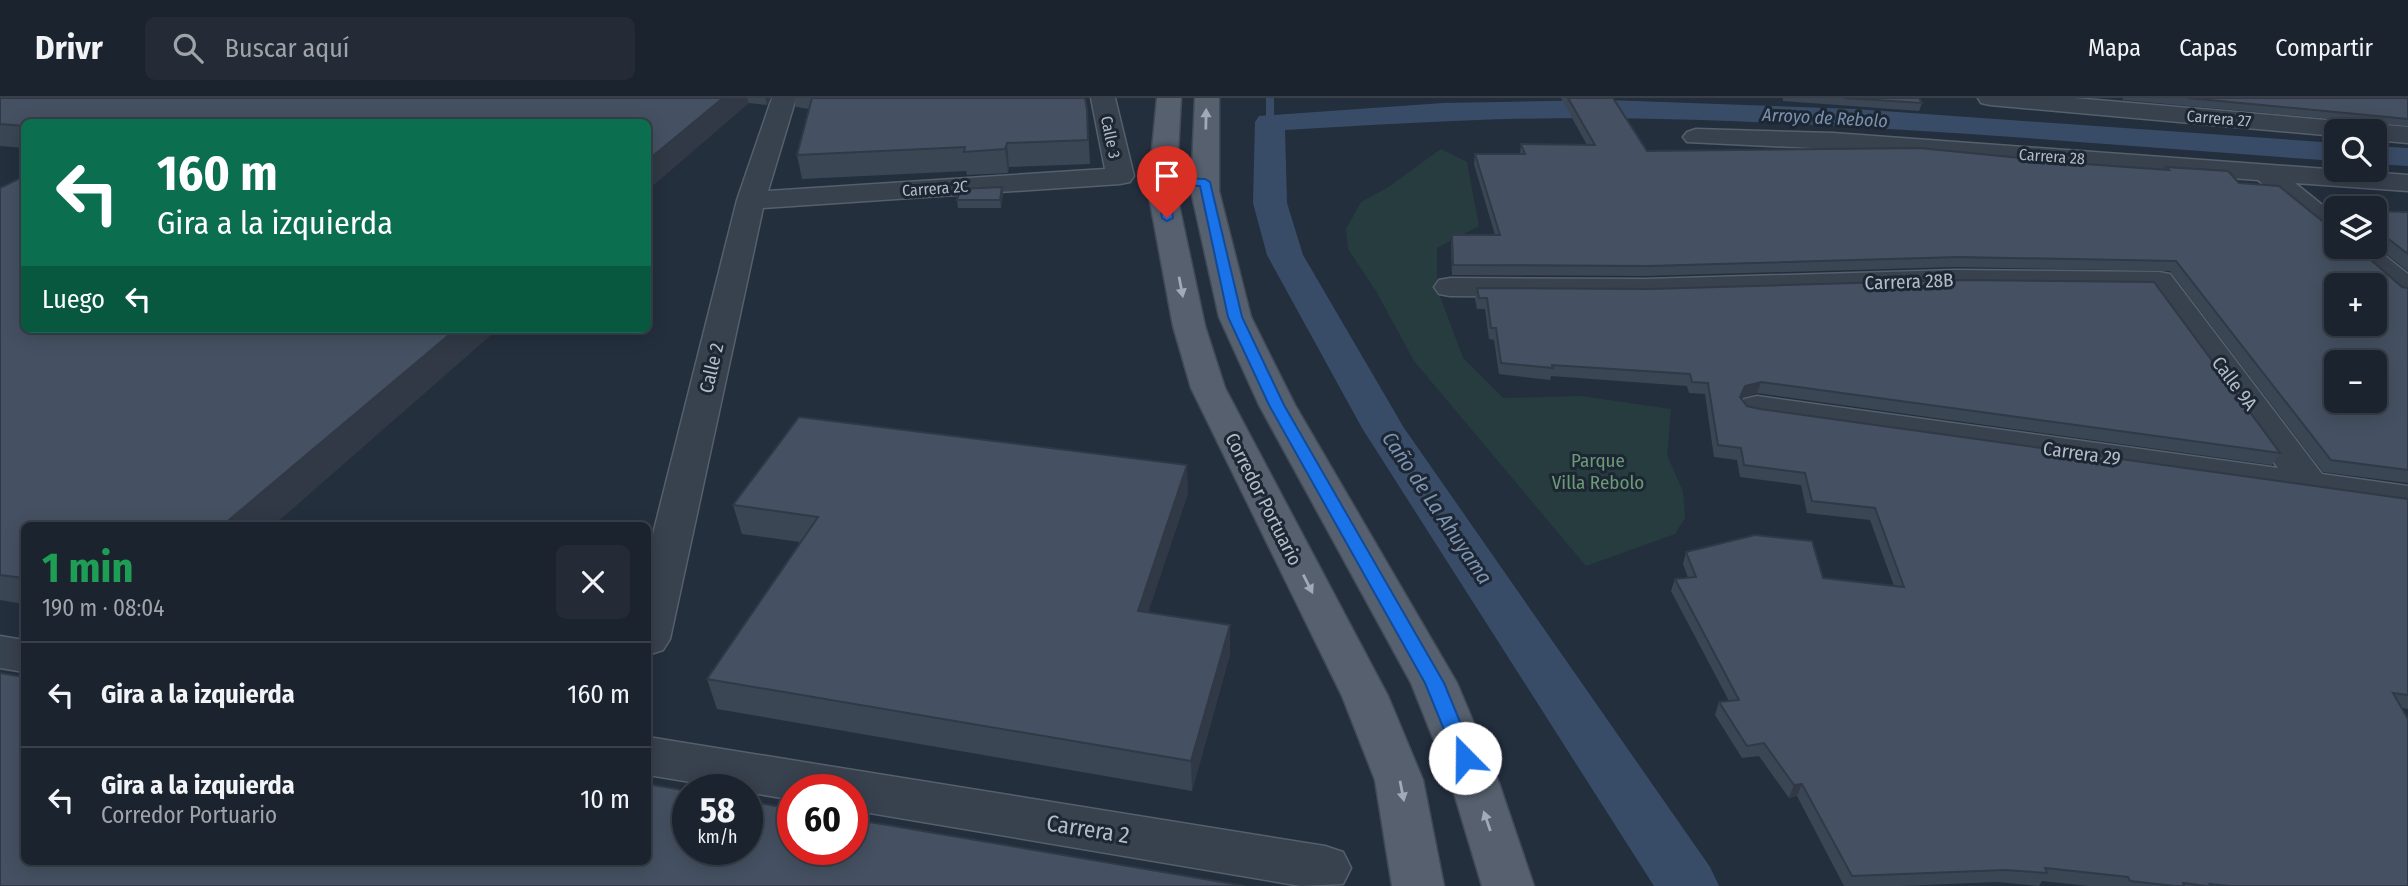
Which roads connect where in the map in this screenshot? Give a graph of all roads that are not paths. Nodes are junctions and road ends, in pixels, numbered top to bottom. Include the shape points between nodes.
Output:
1 (784, 98) edge
2 (1103, 98) edge
3 (1169, 98) edge
4 (1207, 98) edge
5 (1990, 98) edge
6 (2324, 127) edge
7 (2387, 133) edge
8 (2408, 135) edge
9 (1696, 137) dead end
10 (2263, 171) junction
11 (1119, 176) joint
12 (1163, 182) junction
13 (1205, 182) junction
14 (2408, 183) edge
15 (751, 200) junction
16 (2324, 220) edge
17 (2371, 259) edge
18 (2159, 281) joint
19 (1450, 287) dead end
20 (2408, 289) edge
21 (1757, 407) edge
22 (2311, 485) junction
23 (2408, 498) edge
24 (651, 626) edge
25 (0, 652) edge
26 (21, 656) edge
27 (651, 756) edge
28 (777, 777) edge
29 (868, 793) edge
30 (1325, 868) dead end
31 (1418, 886) edge
32 (1508, 886) edge

1 - 15 street, Calle 2
2 - 11 street, Calle 3
3 - 12 main road, Corredor Portuario
13 -> 4 main road
5 - 6 street, Carrera 27
7 - 8 street
9 - 10 street, Carrera 28
10 - 14 street, Carrera 28
10 - 16 street
11 - 15 street, Carrera 2C
12 - 13 main road
12 -> 31 main road, Corredor Portuario via 1189,326 1208,388 1365,696 1399,780
32 -> 13 main road via 1475,783 1434,683 1277,405 1235,317
15 - 24 street, Calle 2
17 - 20 street
18 - 19 street, Carrera 28B via 1954,279 1646,288
18 - 22 street, Calle 9A
21 - 22 street, Carrera 29
22 - 23 street, Carrera 29
25 - 26 street
27 - 28 street
29 - 30 street, Carrera 2

